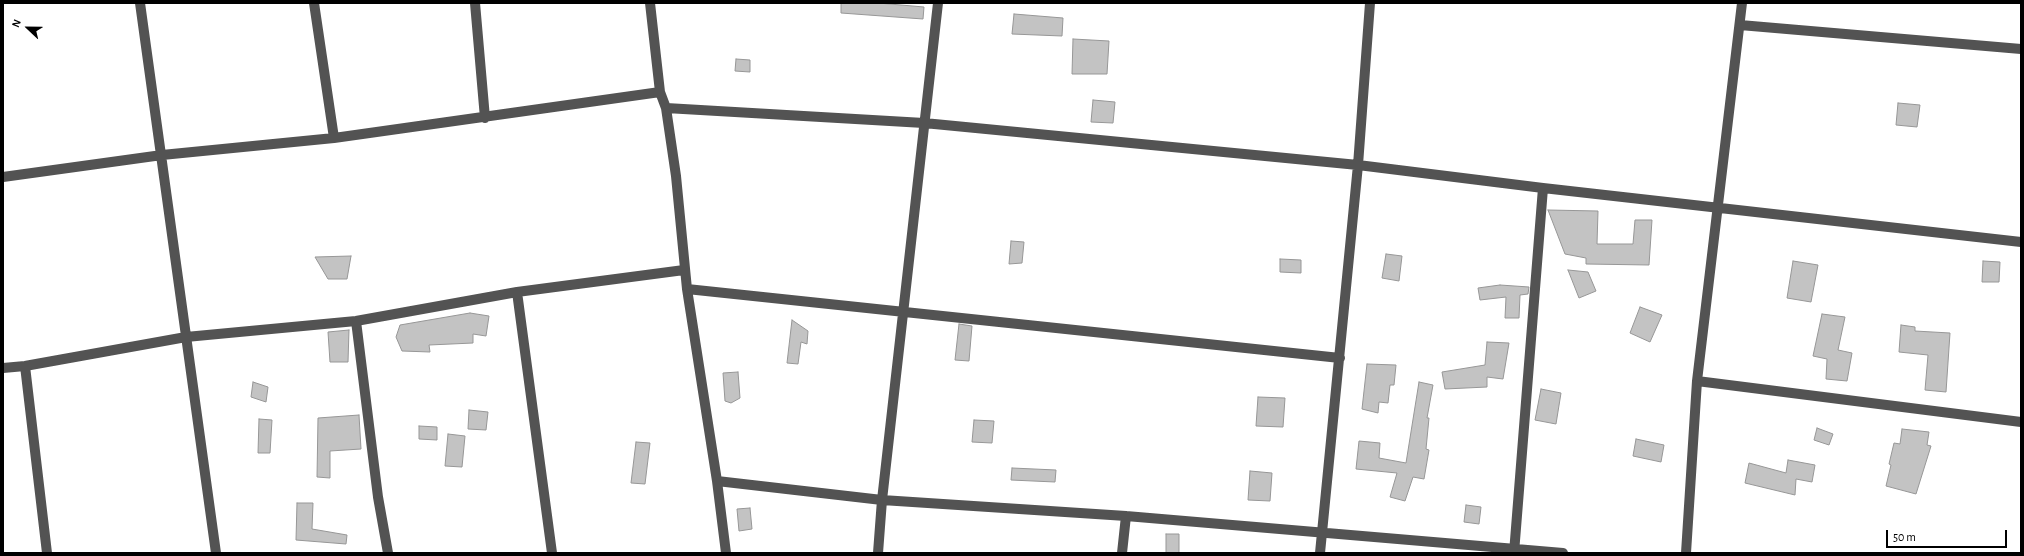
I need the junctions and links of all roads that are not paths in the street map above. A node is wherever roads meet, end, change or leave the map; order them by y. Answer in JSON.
{"nodes":[{"id":1,"x":140,"y":3,"type":"edge"},
{"id":2,"x":314,"y":3,"type":"edge"},
{"id":3,"x":475,"y":3,"type":"edge"},
{"id":4,"x":650,"y":3,"type":"edge"},
{"id":5,"x":938,"y":3,"type":"edge"},
{"id":6,"x":1370,"y":3,"type":"edge"},
{"id":7,"x":1742,"y":3,"type":"edge"},
{"id":8,"x":1740,"y":25,"type":"junction"},
{"id":9,"x":2021,"y":49,"type":"edge"},
{"id":10,"x":660,"y":92,"type":"junction"},
{"id":11,"x":666,"y":108,"type":"junction"},
{"id":12,"x":485,"y":118,"type":"junction"},
{"id":13,"x":924,"y":123,"type":"junction"},
{"id":14,"x":334,"y":138,"type":"junction"},
{"id":15,"x":162,"y":155,"type":"junction"},
{"id":16,"x":1358,"y":166,"type":"junction"},
{"id":17,"x":3,"y":177,"type":"edge"},
{"id":18,"x":1543,"y":188,"type":"junction"},
{"id":19,"x":1717,"y":207,"type":"junction"},
{"id":20,"x":2021,"y":242,"type":"edge"},
{"id":21,"x":684,"y":270,"type":"junction"},
{"id":22,"x":687,"y":289,"type":"junction"},
{"id":23,"x":517,"y":292,"type":"junction"},
{"id":24,"x":902,"y":312,"type":"junction"},
{"id":25,"x":356,"y":321,"type":"junction"},
{"id":26,"x":186,"y":337,"type":"junction"},
{"id":27,"x":1340,"y":358,"type":"junction"},
{"id":28,"x":25,"y":366,"type":"junction"},
{"id":29,"x":3,"y":368,"type":"edge"},
{"id":30,"x":1697,"y":381,"type":"junction"},
{"id":31,"x":2021,"y":422,"type":"edge"},
{"id":32,"x":717,"y":481,"type":"junction"},
{"id":33,"x":882,"y":500,"type":"junction"},
{"id":34,"x":1126,"y":516,"type":"junction"},
{"id":35,"x":1322,"y":532,"type":"junction"},
{"id":36,"x":1514,"y":550,"type":"edge"},
{"id":37,"x":47,"y":553,"type":"edge"},
{"id":38,"x":216,"y":553,"type":"edge"},
{"id":39,"x":388,"y":553,"type":"edge"},
{"id":40,"x":552,"y":553,"type":"edge"},
{"id":41,"x":726,"y":553,"type":"edge"},
{"id":42,"x":878,"y":553,"type":"edge"},
{"id":43,"x":1122,"y":553,"type":"edge"},
{"id":44,"x":1320,"y":553,"type":"edge"},
{"id":45,"x":1563,"y":553,"type":"edge"},
{"id":46,"x":1686,"y":553,"type":"edge"}],
"edges":[{"from":1,"to":15,"type":"street"},
{"from":2,"to":14,"type":"street"},
{"from":3,"to":12,"type":"street"},
{"from":4,"to":10,"type":"street"},
{"from":5,"to":13,"type":"street"},
{"from":6,"to":16,"type":"street"},
{"from":7,"to":8,"type":"street"},
{"from":8,"to":9,"type":"street"},
{"from":8,"to":19,"type":"street"},
{"from":10,"to":11,"type":"street"},
{"from":10,"to":12,"type":"street"},
{"from":11,"to":13,"type":"street"},
{"from":11,"to":21,"type":"street"},
{"from":12,"to":14,"type":"street"},
{"from":13,"to":16,"type":"street"},
{"from":13,"to":24,"type":"street"},
{"from":14,"to":15,"type":"street"},
{"from":15,"to":17,"type":"street"},
{"from":15,"to":26,"type":"street"},
{"from":16,"to":18,"type":"street"},
{"from":16,"to":27,"type":"street"},
{"from":18,"to":19,"type":"street"},
{"from":18,"to":36,"type":"street"},
{"from":19,"to":20,"type":"street"},
{"from":19,"to":30,"type":"street"},
{"from":21,"to":22,"type":"street"},
{"from":21,"to":23,"type":"street"},
{"from":22,"to":24,"type":"street"},
{"from":22,"to":32,"type":"street"},
{"from":23,"to":25,"type":"street"},
{"from":23,"to":40,"type":"street"},
{"from":24,"to":27,"type":"street"},
{"from":24,"to":33,"type":"street"},
{"from":25,"to":26,"type":"street"},
{"from":25,"to":39,"type":"street"},
{"from":26,"to":28,"type":"street"},
{"from":26,"to":38,"type":"street"},
{"from":27,"to":35,"type":"street"},
{"from":28,"to":29,"type":"street"},
{"from":28,"to":37,"type":"street"},
{"from":30,"to":31,"type":"street"},
{"from":30,"to":46,"type":"street"},
{"from":32,"to":33,"type":"street"},
{"from":32,"to":41,"type":"street"},
{"from":33,"to":34,"type":"street"},
{"from":33,"to":42,"type":"street"},
{"from":34,"to":35,"type":"street"},
{"from":34,"to":43,"type":"street"},
{"from":35,"to":36,"type":"street"},
{"from":35,"to":44,"type":"street"},
{"from":36,"to":45,"type":"street"}]}
